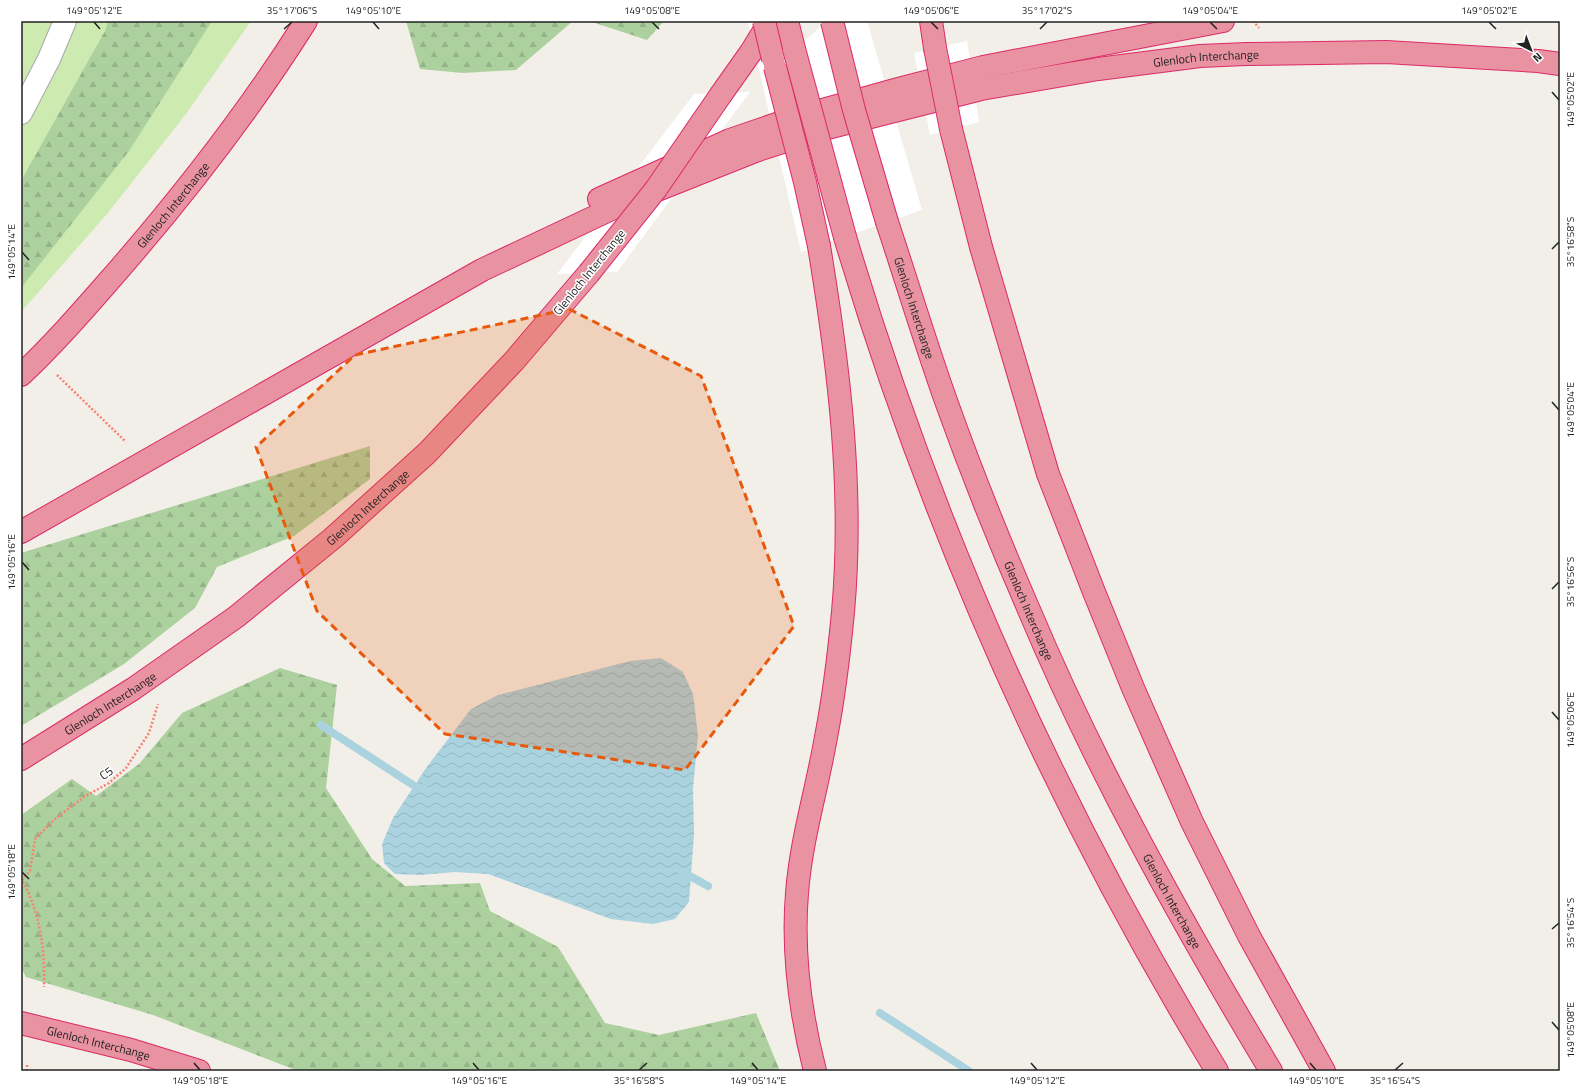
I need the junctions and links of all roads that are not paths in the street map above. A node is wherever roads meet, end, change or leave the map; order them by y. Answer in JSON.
{"nodes":[{"id":1,"x":64,"y":21,"type":"edge"},
{"id":2,"x":306,"y":21,"type":"edge"},
{"id":3,"x":764,"y":21,"type":"edge"},
{"id":4,"x":770,"y":21,"type":"edge"},
{"id":5,"x":832,"y":21,"type":"edge"},
{"id":6,"x":1223,"y":21,"type":"edge"},
{"id":7,"x":931,"y":22,"type":"edge"},
{"id":8,"x":791,"y":34,"type":"edge"},
{"id":9,"x":1560,"y":64,"type":"edge"},
{"id":10,"x":21,"y":113,"type":"edge"},
{"id":11,"x":482,"y":270,"type":"junction"},
{"id":12,"x":21,"y":375,"type":"edge"},
{"id":13,"x":21,"y":532,"type":"edge"},
{"id":14,"x":21,"y":759,"type":"edge"},
{"id":15,"x":21,"y":1023,"type":"edge"},
{"id":16,"x":198,"y":1071,"type":"edge"},
{"id":17,"x":815,"y":1071,"type":"edge"},
{"id":18,"x":1217,"y":1071,"type":"edge"},
{"id":19,"x":1270,"y":1071,"type":"edge"},
{"id":20,"x":1324,"y":1071,"type":"edge"}],
"edges":[{"from":1,"to":10,"type":"street"},
{"from":2,"to":12,"type":"highway","name":"Glenloch Interchange"},
{"from":3,"to":17,"type":"highway","bridge":true},
{"from":4,"to":14,"type":"highway","name":"Glenloch Interchange","bridge":true},
{"from":5,"to":19,"type":"highway","name":"Glenloch Interchange","bridge":true},
{"from":6,"to":11,"type":"highway"},
{"from":7,"to":20,"type":"highway","bridge":true},
{"from":8,"to":18,"type":"highway","bridge":true},
{"from":9,"to":11,"type":"highway","name":"Glenloch Interchange"},
{"from":11,"to":13,"type":"highway","name":"Glenloch Interchange"},
{"from":15,"to":16,"type":"highway","name":"Glenloch Interchange"}]}
